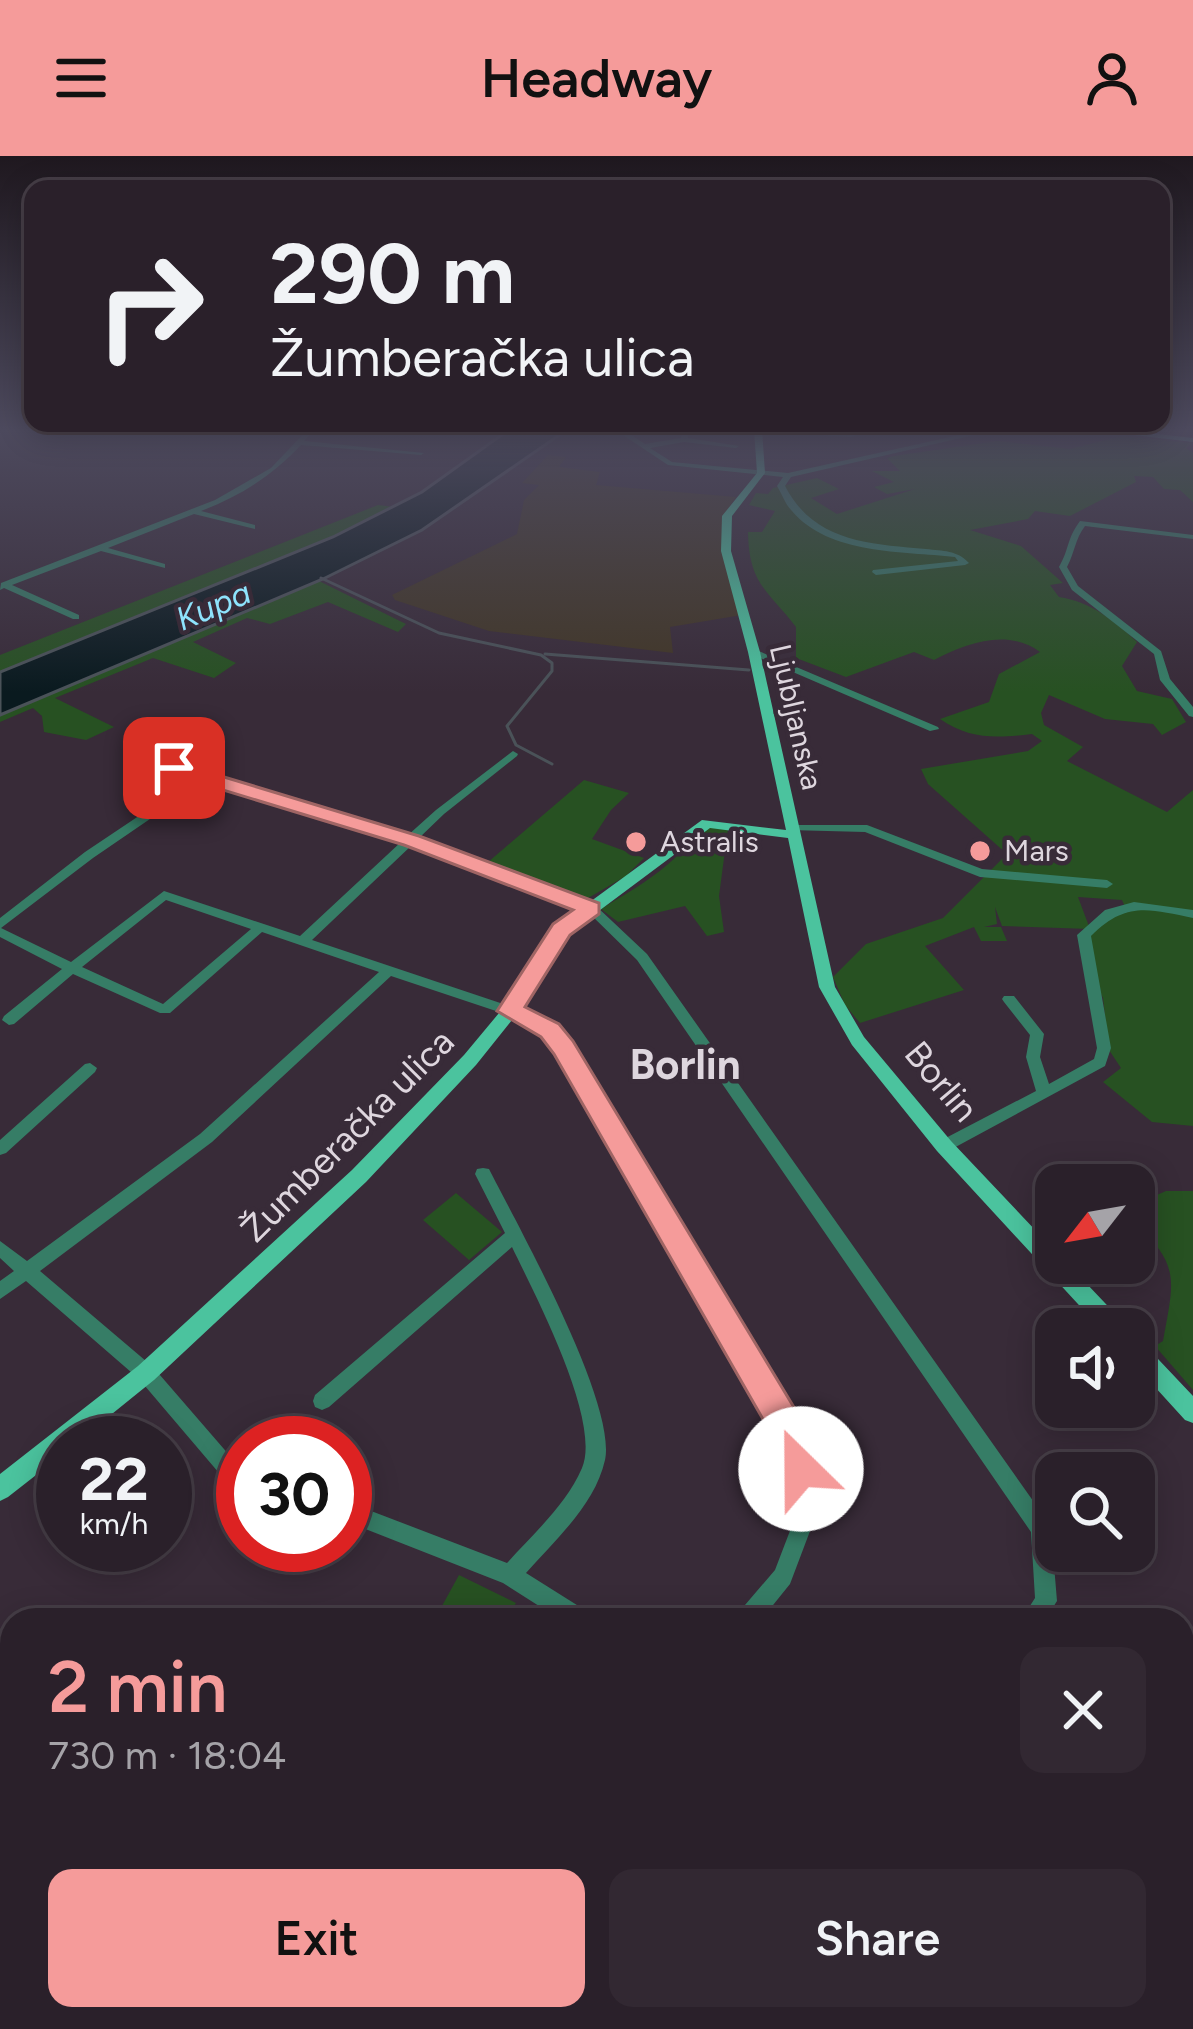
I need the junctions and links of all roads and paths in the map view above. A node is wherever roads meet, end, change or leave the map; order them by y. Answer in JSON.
{"nodes":[{"id":1,"x":183,"y":516,"type":"edge"},
{"id":2,"x":212,"y":516,"type":"edge"},
{"id":3,"x":729,"y":516,"type":"edge"},
{"id":4,"x":799,"y":516,"type":"edge"},
{"id":5,"x":252,"y":527,"type":"dead end"},
{"id":6,"x":1193,"y":537,"type":"edge"},
{"id":7,"x":101,"y":548,"type":"junction"},
{"id":8,"x":162,"y":566,"type":"dead end"},
{"id":9,"x":876,"y":572,"type":"dead end"},
{"id":10,"x":2,"y":586,"type":"edge"},
{"id":11,"x":76,"y":617,"type":"dead end"},
{"id":12,"x":754,"y":652,"type":"junction"},
{"id":13,"x":1193,"y":714,"type":"edge"},
{"id":14,"x":934,"y":729,"type":"dead end"},
{"id":15,"x":513,"y":754,"type":"dead end"},
{"id":16,"x":174,"y":768,"type":"dead end"},
{"id":17,"x":202,"y":778,"type":"junction"},
{"id":18,"x":794,"y":832,"type":"junction"},
{"id":19,"x":411,"y":841,"type":"junction"},
{"id":20,"x":1107,"y":884,"type":"dead end"},
{"id":21,"x":591,"y":908,"type":"junction"},
{"id":22,"x":1193,"y":914,"type":"edge"},
{"id":23,"x":0,"y":928,"type":"edge"},
{"id":24,"x":258,"y":929,"type":"junction"},
{"id":25,"x":304,"y":940,"type":"junction"},
{"id":26,"x":72,"y":968,"type":"junction"},
{"id":27,"x":389,"y":970,"type":"junction"},
{"id":28,"x":1009,"y":999,"type":"dead end"},
{"id":29,"x":510,"y":1011,"type":"junction"},
{"id":30,"x":9,"y":1020,"type":"dead end"},
{"id":31,"x":90,"y":1068,"type":"dead end"},
{"id":32,"x":1044,"y":1093,"type":"junction"},
{"id":33,"x":944,"y":1146,"type":"junction"},
{"id":34,"x":0,"y":1149,"type":"edge"},
{"id":35,"x":483,"y":1174,"type":"dead end"},
{"id":36,"x":513,"y":1236,"type":"junction"},
{"id":37,"x":0,"y":1248,"type":"edge"},
{"id":38,"x":27,"y":1271,"type":"junction"},
{"id":39,"x":0,"y":1291,"type":"edge"},
{"id":40,"x":1095,"y":1308,"type":"edge"},
{"id":41,"x":1155,"y":1371,"type":"edge"},
{"id":42,"x":146,"y":1373,"type":"junction"},
{"id":43,"x":322,"y":1401,"type":"dead end"},
{"id":44,"x":1193,"y":1412,"type":"edge"},
{"id":45,"x":216,"y":1455,"type":"edge"},
{"id":46,"x":0,"y":1489,"type":"edge"},
{"id":47,"x":372,"y":1521,"type":"edge"},
{"id":48,"x":510,"y":1575,"type":"junction"},
{"id":49,"x":561,"y":1608,"type":"edge"},
{"id":50,"x":757,"y":1608,"type":"edge"},
{"id":51,"x":1041,"y":1608,"type":"edge"}],
"edges":[{"from":1,"to":7,"type":"street"},
{"from":2,"to":5,"type":"street"},
{"from":3,"to":12,"type":"main road","name":"Ljubljanska"},
{"from":4,"to":9,"type":"street"},
{"from":6,"to":13,"type":"street"},
{"from":7,"to":8,"type":"street"},
{"from":7,"to":10,"type":"street"},
{"from":10,"to":11,"type":"street"},
{"from":12,"to":14,"type":"street"},
{"from":12,"to":18,"type":"main road","name":"Ljubljanska"},
{"from":15,"to":19,"type":"street"},
{"from":16,"to":17,"type":"street"},
{"from":17,"to":19,"type":"street"},
{"from":17,"to":23,"type":"street"},
{"from":18,"to":20,"type":"street"},
{"from":18,"to":21,"type":"main road","name":"Žumberačka ulica"},
{"from":18,"to":33,"type":"main road","name":"Borlin"},
{"from":19,"to":21,"type":"street"},
{"from":19,"to":25,"type":"street"},
{"from":21,"to":29,"type":"main road","name":"Žumberačka ulica"},
{"from":21,"to":51,"type":"street"},
{"from":22,"to":32,"type":"street"},
{"from":23,"to":26,"type":"street"},
{"from":24,"to":25,"type":"street"},
{"from":24,"to":26,"type":"street"},
{"from":24,"to":26,"type":"street"},
{"from":25,"to":27,"type":"street"},
{"from":26,"to":30,"type":"street"},
{"from":27,"to":29,"type":"street"},
{"from":27,"to":38,"type":"street"},
{"from":28,"to":32,"type":"street"},
{"from":29,"to":42,"type":"main road","name":"Žumberačka ulica"},
{"from":29,"to":50,"type":"street"},
{"from":31,"to":34,"type":"street"},
{"from":32,"to":33,"type":"street"},
{"from":33,"to":40,"type":"main road","name":"Borlin"},
{"from":35,"to":36,"type":"street"},
{"from":36,"to":43,"type":"street"},
{"from":36,"to":48,"type":"street"},
{"from":37,"to":38,"type":"street"},
{"from":38,"to":39,"type":"street"},
{"from":38,"to":42,"type":"street"},
{"from":41,"to":44,"type":"main road"},
{"from":42,"to":45,"type":"street"},
{"from":42,"to":46,"type":"main road","name":"Žumberačka ulica"},
{"from":47,"to":48,"type":"street"},
{"from":48,"to":49,"type":"street"}]}
